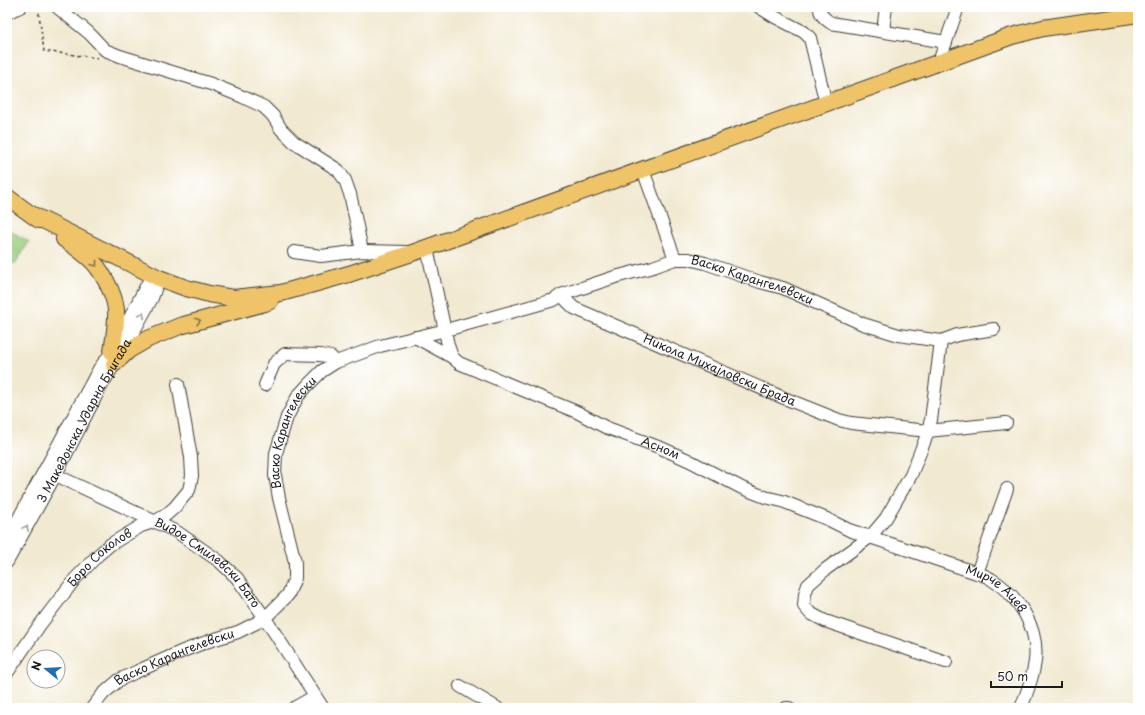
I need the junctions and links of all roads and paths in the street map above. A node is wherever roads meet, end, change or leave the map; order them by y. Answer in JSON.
{"nodes":[{"id":1,"x":20,"y":7,"type":"edge"},
{"id":2,"x":38,"y":7,"type":"edge"},
{"id":3,"x":57,"y":7,"type":"edge"},
{"id":4,"x":759,"y":7,"type":"edge"},
{"id":5,"x":820,"y":7,"type":"edge"},
{"id":6,"x":886,"y":7,"type":"edge"},
{"id":7,"x":958,"y":7,"type":"edge"},
{"id":8,"x":7,"y":13,"type":"edge"},
{"id":9,"x":1138,"y":14,"type":"edge"},
{"id":10,"x":883,"y":31,"type":"junction"},
{"id":11,"x":946,"y":42,"type":"junction"},
{"id":12,"x":96,"y":58,"type":"dead end"},
{"id":13,"x":939,"y":62,"type":"junction"},
{"id":14,"x":826,"y":104,"type":"junction"},
{"id":15,"x":643,"y":170,"type":"junction"},
{"id":16,"x":7,"y":197,"type":"edge"},
{"id":17,"x":31,"y":214,"type":"junction"},
{"id":18,"x":421,"y":250,"type":"junction"},
{"id":19,"x":362,"y":251,"type":"junction"},
{"id":20,"x":294,"y":252,"type":"dead end"},
{"id":21,"x":675,"y":259,"type":"junction"},
{"id":22,"x":156,"y":277,"type":"junction"},
{"id":23,"x":281,"y":293,"type":"junction"},
{"id":24,"x":562,"y":296,"type":"junction"},
{"id":25,"x":994,"y":329,"type":"dead end"},
{"id":26,"x":446,"y":330,"type":"junction"},
{"id":27,"x":415,"y":337,"type":"junction"},
{"id":28,"x":942,"y":341,"type":"junction"},
{"id":29,"x":113,"y":358,"type":"junction"},
{"id":30,"x":452,"y":358,"type":"junction"},
{"id":31,"x":336,"y":362,"type":"junction"},
{"id":32,"x":178,"y":384,"type":"dead end"},
{"id":33,"x":265,"y":385,"type":"dead end"},
{"id":34,"x":1006,"y":423,"type":"dead end"},
{"id":35,"x":928,"y":431,"type":"junction"},
{"id":36,"x":50,"y":472,"type":"junction"},
{"id":37,"x":1007,"y":490,"type":"dead end"},
{"id":38,"x":156,"y":521,"type":"junction"},
{"id":39,"x":870,"y":537,"type":"junction"},
{"id":40,"x":7,"y":540,"type":"edge"},
{"id":41,"x":7,"y":562,"type":"edge"},
{"id":42,"x":978,"y":573,"type":"junction"},
{"id":43,"x":265,"y":618,"type":"junction"},
{"id":44,"x":946,"y":662,"type":"dead end"},
{"id":45,"x":7,"y":673,"type":"edge"},
{"id":46,"x":460,"y":686,"type":"dead end"},
{"id":47,"x":315,"y":696,"type":"junction"},
{"id":48,"x":92,"y":708,"type":"edge"},
{"id":49,"x":294,"y":708,"type":"edge"},
{"id":50,"x":323,"y":708,"type":"edge"},
{"id":51,"x":497,"y":708,"type":"edge"},
{"id":52,"x":786,"y":708,"type":"edge"},
{"id":53,"x":789,"y":708,"type":"edge"},
{"id":54,"x":1021,"y":708,"type":"edge"}],
"edges":[{"from":1,"to":8,"type":"street"},
{"from":2,"to":12,"type":"path"},
{"from":3,"to":19,"type":"street"},
{"from":4,"to":14,"type":"street"},
{"from":5,"to":10,"type":"street"},
{"from":6,"to":10,"type":"street"},
{"from":7,"to":11,"type":"street"},
{"from":9,"to":13,"type":"main road"},
{"from":10,"to":11,"type":"street"},
{"from":11,"to":13,"type":"street"},
{"from":13,"to":14,"type":"main road"},
{"from":14,"to":15,"type":"main road"},
{"from":15,"to":18,"type":"main road"},
{"from":15,"to":21,"type":"street"},
{"from":16,"to":17,"type":"main road"},
{"from":17,"to":22,"type":"main road"},
{"from":17,"to":29,"type":"main road","one_way":true},
{"from":18,"to":19,"type":"street"},
{"from":18,"to":23,"type":"main road"},
{"from":18,"to":26,"type":"street"},
{"from":19,"to":20,"type":"street"},
{"from":21,"to":24,"type":"street","name":"Васко Карангелевски"},
{"from":21,"to":28,"type":"street","name":"Васко Карангелевски"},
{"from":22,"to":23,"type":"main road"},
{"from":22,"to":29,"type":"street","name":"3 Македонска Ударна Бригада"},
{"from":29,"to":23,"type":"main road","one_way":true},
{"from":24,"to":26,"type":"street"},
{"from":24,"to":35,"type":"street","name":"Никола Михајловски Брада"},
{"from":25,"to":28,"type":"street"},
{"from":26,"to":27,"type":"street","name":"Васко Карангелески"},
{"from":26,"to":30,"type":"street"},
{"from":27,"to":30,"type":"street","name":"Асном"},
{"from":27,"to":31,"type":"street","name":"Васко Карангелески"},
{"from":28,"to":35,"type":"street"},
{"from":29,"to":36,"type":"street","name":"3 Македонска Ударна Бригада"},
{"from":30,"to":39,"type":"street","name":"Асном"},
{"from":31,"to":33,"type":"street"},
{"from":31,"to":43,"type":"street","name":"Васко Карангелески"},
{"from":32,"to":38,"type":"street","name":"Боро Соколов"},
{"from":34,"to":35,"type":"street","name":"Никола Михајловски Брада"},
{"from":35,"to":39,"type":"street"},
{"from":36,"to":38,"type":"street","name":"Видое Смилевски Бато"},
{"from":36,"to":40,"type":"street"},
{"from":41,"to":36,"type":"street","name":"3 Македонска Ударна Бригада","one_way":true},
{"from":37,"to":42,"type":"street"},
{"from":38,"to":43,"type":"street","name":"Видое Смилевски Бато"},
{"from":38,"to":45,"type":"street","name":"Боро Соколов"},
{"from":39,"to":42,"type":"street","name":"Мирче Ацев"},
{"from":39,"to":44,"type":"street"},
{"from":42,"to":54,"type":"street","name":"Мирче Ацев"},
{"from":43,"to":47,"type":"street","name":"Видое Смилевски Бато"},
{"from":43,"to":48,"type":"street","name":"Васко Карангелевски"},
{"from":46,"to":51,"type":"street"},
{"from":47,"to":49,"type":"street"},
{"from":47,"to":50,"type":"street","name":"Видое Смилевски Бато"},
{"from":52,"to":53,"type":"street"}]}
